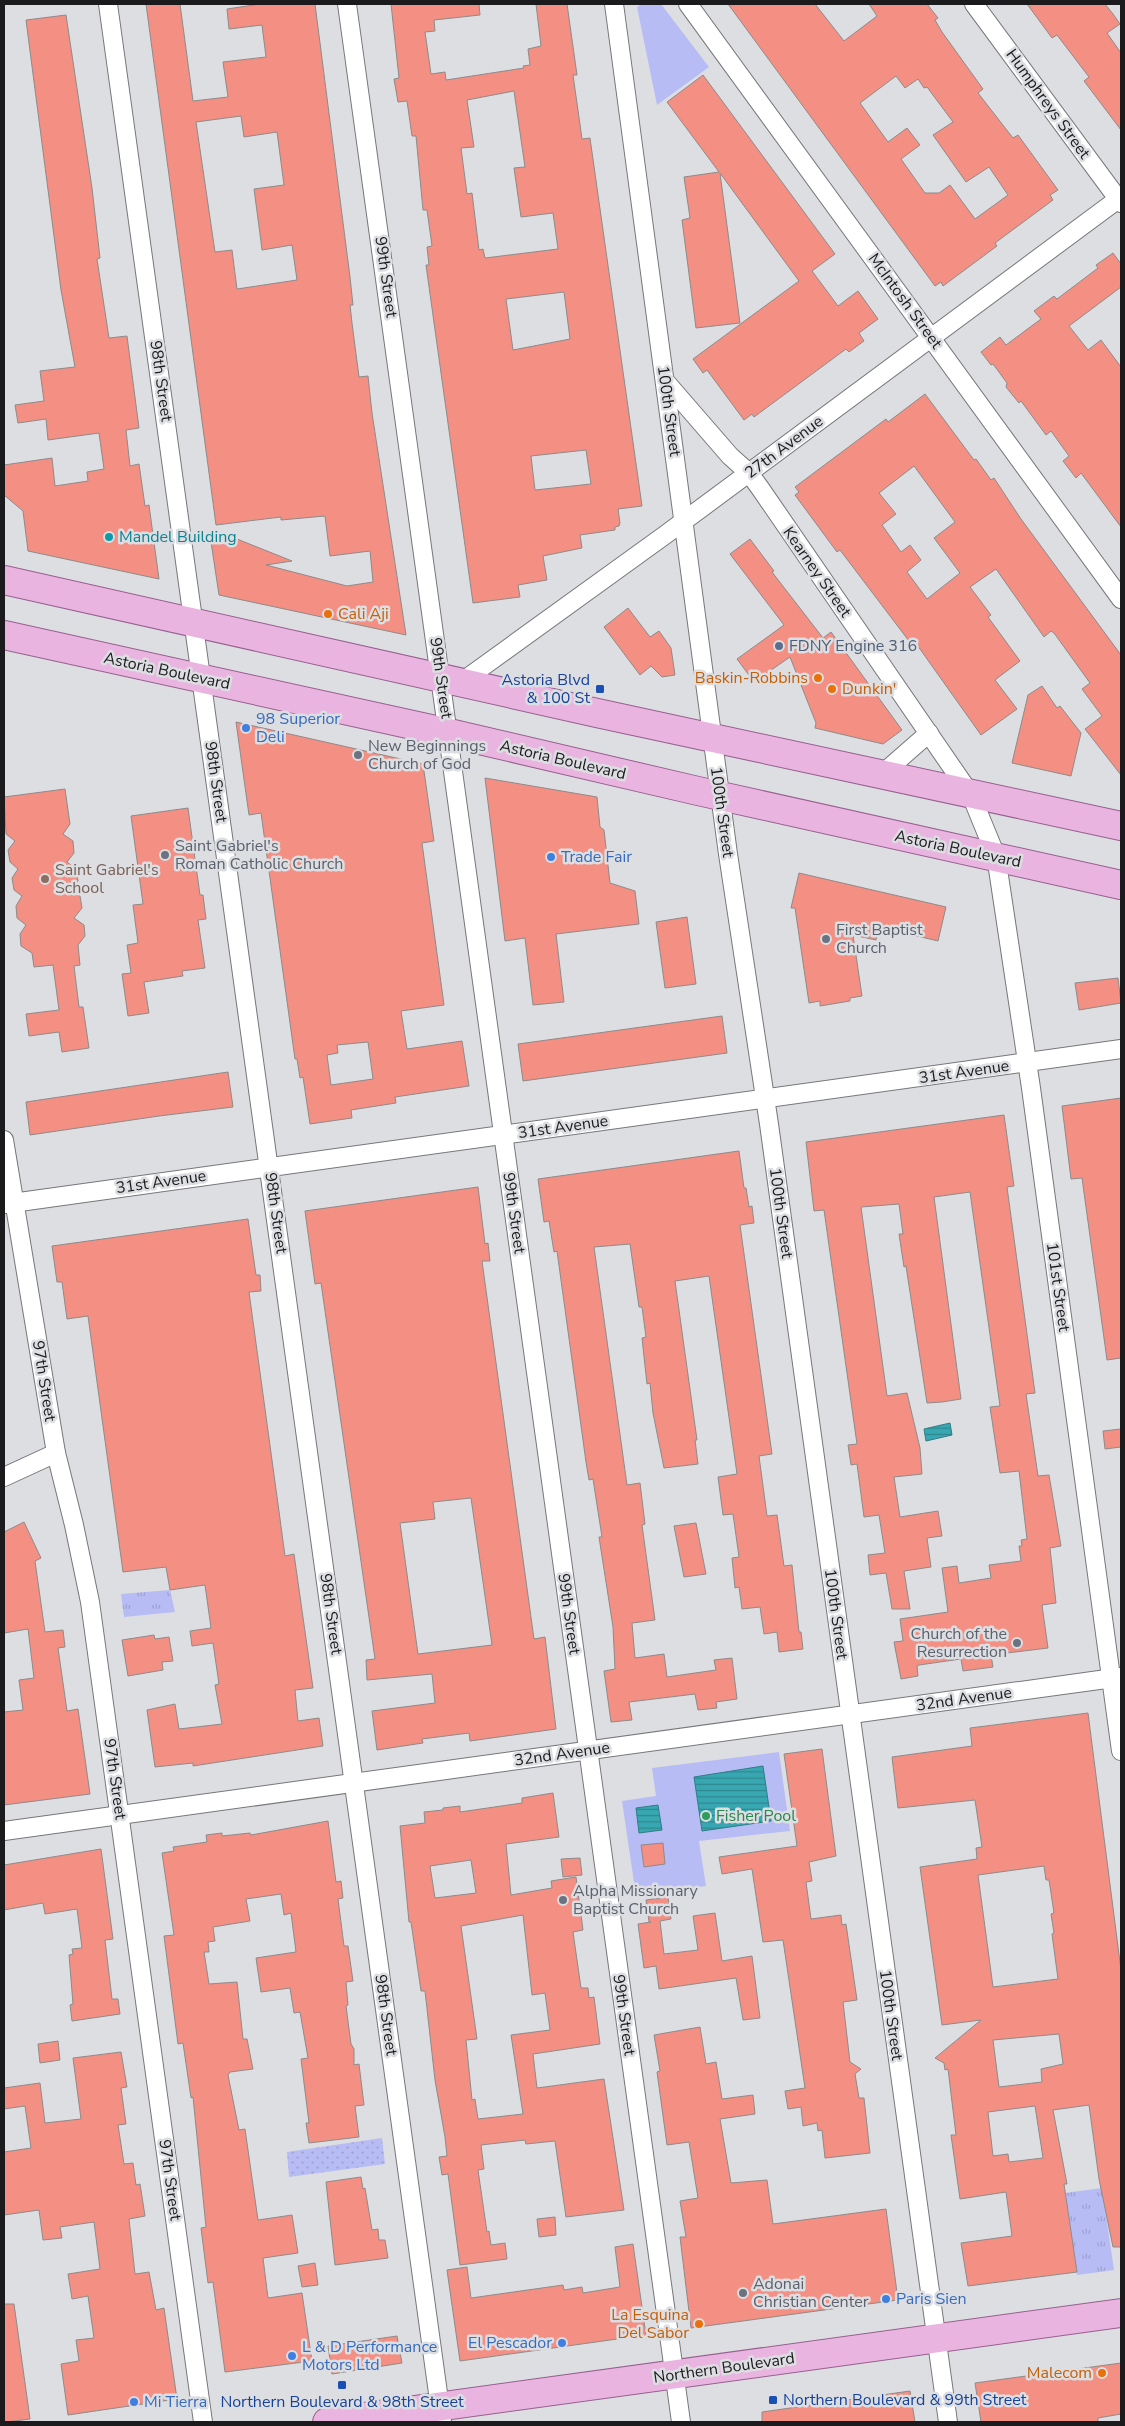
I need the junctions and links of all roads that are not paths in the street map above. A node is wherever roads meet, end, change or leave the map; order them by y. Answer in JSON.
{"nodes":[{"id":1,"x":108,"y":4,"type":"edge"},
{"id":2,"x":347,"y":4,"type":"edge"},
{"id":3,"x":614,"y":4,"type":"edge"},
{"id":4,"x":688,"y":4,"type":"edge"},
{"id":5,"x":974,"y":4,"type":"edge"},
{"id":6,"x":1120,"y":200,"type":"edge"},
{"id":7,"x":931,"y":338,"type":"junction"},
{"id":8,"x":665,"y":381,"type":"junction"},
{"id":9,"x":749,"y":473,"type":"junction"},
{"id":10,"x":684,"y":522,"type":"junction"},
{"id":11,"x":4,"y":580,"type":"edge"},
{"id":12,"x":1121,"y":599,"type":"edge"},
{"id":13,"x":194,"y":622,"type":"junction"},
{"id":14,"x":4,"y":635,"type":"edge"},
{"id":15,"x":202,"y":678,"type":"junction"},
{"id":16,"x":449,"y":685,"type":"junction"},
{"id":17,"x":449,"y":732,"type":"junction"},
{"id":18,"x":929,"y":733,"type":"junction"},
{"id":19,"x":712,"y":738,"type":"junction"},
{"id":20,"x":881,"y":775,"type":"junction"},
{"id":21,"x":971,"y":795,"type":"junction"},
{"id":22,"x":720,"y":796,"type":"junction"},
{"id":23,"x":984,"y":826,"type":"joint"},
{"id":24,"x":1121,"y":826,"type":"edge"},
{"id":25,"x":996,"y":856,"type":"junction"},
{"id":26,"x":1121,"y":885,"type":"edge"},
{"id":27,"x":1121,"y":1048,"type":"edge"},
{"id":28,"x":1027,"y":1063,"type":"junction"},
{"id":29,"x":765,"y":1099,"type":"junction"},
{"id":30,"x":504,"y":1135,"type":"junction"},
{"id":31,"x":4,"y":1140,"type":"edge"},
{"id":32,"x":270,"y":1167,"type":"junction"},
{"id":33,"x":7,"y":1200,"type":"edge"},
{"id":34,"x":56,"y":1453,"type":"junction"},
{"id":35,"x":4,"y":1478,"type":"edge"},
{"id":36,"x":1116,"y":1677,"type":"edge"},
{"id":37,"x":850,"y":1714,"type":"junction"},
{"id":38,"x":588,"y":1750,"type":"junction"},
{"id":39,"x":1121,"y":1751,"type":"edge"},
{"id":40,"x":354,"y":1783,"type":"junction"},
{"id":41,"x":120,"y":1815,"type":"junction"},
{"id":42,"x":4,"y":1832,"type":"edge"},
{"id":43,"x":1121,"y":2313,"type":"edge"},
{"id":44,"x":936,"y":2338,"type":"junction"},
{"id":45,"x":674,"y":2374,"type":"junction"},
{"id":46,"x":441,"y":2415,"type":"edge"},
{"id":47,"x":203,"y":2422,"type":"edge"},
{"id":48,"x":327,"y":2422,"type":"edge"},
{"id":49,"x":681,"y":2422,"type":"edge"},
{"id":50,"x":948,"y":2422,"type":"edge"}],
"edges":[{"from":1,"to":13,"type":"street","name":"98th Street"},
{"from":2,"to":16,"type":"street","name":"99th Street"},
{"from":3,"to":8,"type":"street","name":"100th Street"},
{"from":4,"to":7,"type":"street","name":"McIntosh Street"},
{"from":5,"to":6,"type":"street","name":"Humphreys Street"},
{"from":6,"to":7,"type":"street","name":"27th Avenue"},
{"from":7,"to":9,"type":"street","name":"27th Avenue"},
{"from":7,"to":12,"type":"street","name":"McIntosh Street"},
{"from":8,"to":9,"type":"street","name":"Kearney Street"},
{"from":8,"to":10,"type":"street","name":"100th Street"},
{"from":9,"to":10,"type":"street","name":"27th Avenue"},
{"from":9,"to":18,"type":"street","name":"Kearney Street"},
{"from":10,"to":16,"type":"street","name":"27th Avenue"},
{"from":10,"to":19,"type":"street","name":"100th Street"},
{"from":11,"to":13,"type":"main road"},
{"from":13,"to":15,"type":"street","name":"98th Street"},
{"from":13,"to":16,"type":"main road"},
{"from":14,"to":15,"type":"main road","name":"Astoria Boulevard"},
{"from":15,"to":17,"type":"main road","name":"Astoria Boulevard"},
{"from":15,"to":32,"type":"street","name":"98th Street"},
{"from":16,"to":17,"type":"street","name":"99th Street"},
{"from":16,"to":19,"type":"main road"},
{"from":17,"to":22,"type":"main road","name":"Astoria Boulevard"},
{"from":17,"to":30,"type":"street","name":"99th Street"},
{"from":18,"to":20,"type":"street"},
{"from":18,"to":21,"type":"street","name":"Kearney Street"},
{"from":19,"to":20,"type":"main road"},
{"from":19,"to":22,"type":"street","name":"100th Street"},
{"from":20,"to":21,"type":"main road"},
{"from":21,"to":23,"type":"street","name":"Kearney Street"},
{"from":21,"to":24,"type":"main road"},
{"from":22,"to":25,"type":"main road","name":"Astoria Boulevard"},
{"from":22,"to":29,"type":"street","name":"100th Street"},
{"from":23,"to":25,"type":"street","name":"101st Street"},
{"from":25,"to":26,"type":"main road","name":"Astoria Boulevard"},
{"from":25,"to":28,"type":"street","name":"101st Street"},
{"from":27,"to":28,"type":"street","name":"31st Avenue"},
{"from":28,"to":29,"type":"street","name":"31st Avenue"},
{"from":28,"to":36,"type":"street","name":"101st Street"},
{"from":29,"to":30,"type":"street","name":"31st Avenue"},
{"from":29,"to":37,"type":"street","name":"100th Street"},
{"from":30,"to":32,"type":"street","name":"31st Avenue"},
{"from":30,"to":38,"type":"street","name":"99th Street"},
{"from":31,"to":33,"type":"street","name":"97th Street"},
{"from":32,"to":33,"type":"street","name":"31st Avenue"},
{"from":32,"to":40,"type":"street","name":"98th Street"},
{"from":33,"to":34,"type":"street","name":"97th Street"},
{"from":34,"to":35,"type":"street"},
{"from":34,"to":41,"type":"street","name":"97th Street"},
{"from":36,"to":37,"type":"street","name":"32nd Avenue"},
{"from":36,"to":39,"type":"street","name":"101st Street"},
{"from":37,"to":38,"type":"street","name":"32nd Avenue"},
{"from":37,"to":44,"type":"street","name":"100th Street"},
{"from":38,"to":40,"type":"street","name":"32nd Avenue"},
{"from":38,"to":45,"type":"street","name":"99th Street"},
{"from":40,"to":41,"type":"street","name":"32nd Avenue"},
{"from":40,"to":46,"type":"street","name":"98th Street"},
{"from":41,"to":42,"type":"street","name":"32nd Avenue"},
{"from":41,"to":47,"type":"street","name":"97th Street"},
{"from":43,"to":44,"type":"main road","name":"Northern Boulevard"},
{"from":44,"to":45,"type":"main road","name":"Northern Boulevard"},
{"from":44,"to":50,"type":"street","name":"100th Street"},
{"from":45,"to":46,"type":"main road","name":"Northern Boulevard"},
{"from":45,"to":49,"type":"street","name":"99th Street"},
{"from":46,"to":48,"type":"main road","name":"Northern Boulevard"}]}
